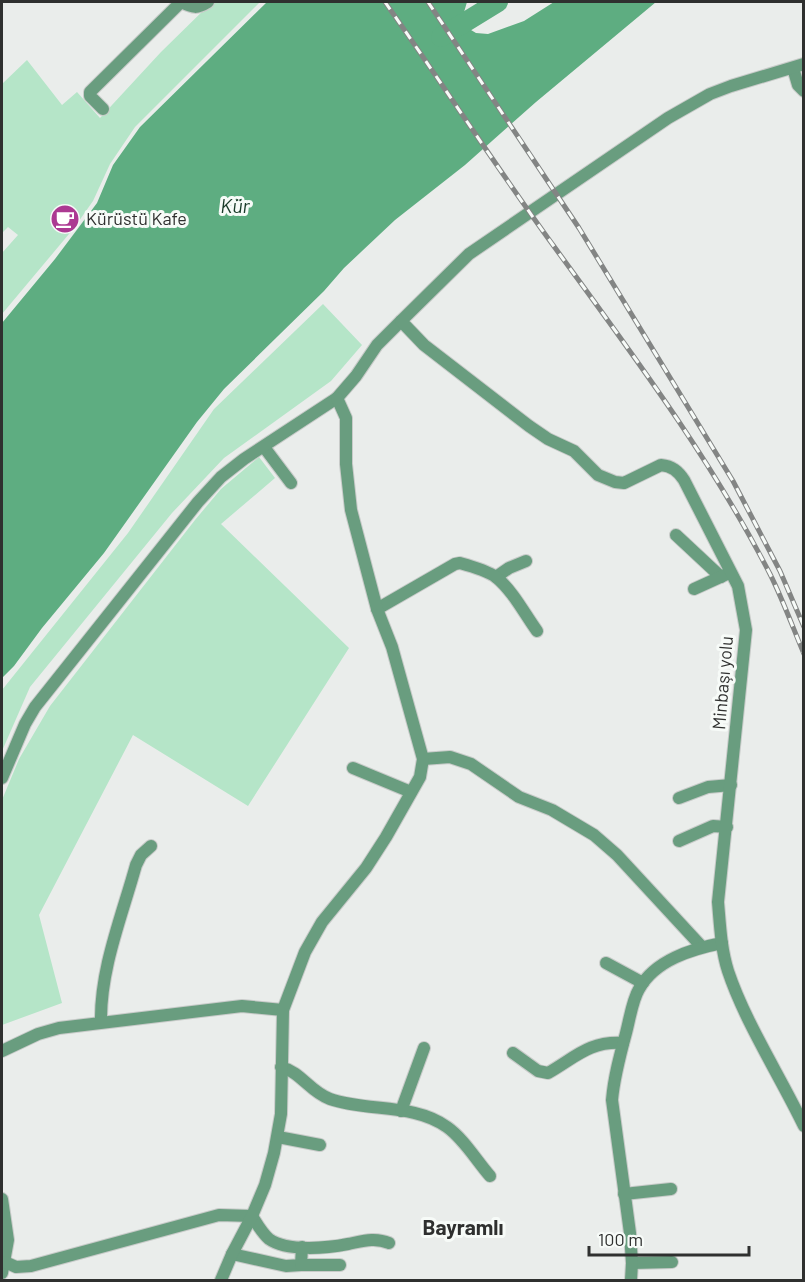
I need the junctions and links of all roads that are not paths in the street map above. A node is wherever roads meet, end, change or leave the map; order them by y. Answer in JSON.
{"nodes":[{"id":1,"x":181,"y":2,"type":"edge"},
{"id":2,"x":208,"y":2,"type":"edge"},
{"id":3,"x":798,"y":66,"type":"edge"},
{"id":4,"x":804,"y":91,"type":"edge"},
{"id":5,"x":103,"y":109,"type":"dead end"},
{"id":6,"x":401,"y":321,"type":"junction"},
{"id":7,"x":337,"y":398,"type":"junction"},
{"id":8,"x":264,"y":447,"type":"junction"},
{"id":9,"x":291,"y":483,"type":"dead end"},
{"id":10,"x":676,"y":535,"type":"dead end"},
{"id":11,"x":526,"y":561,"type":"dead end"},
{"id":12,"x":726,"y":575,"type":"junction"},
{"id":13,"x":496,"y":577,"type":"junction"},
{"id":14,"x":694,"y":589,"type":"dead end"},
{"id":15,"x":377,"y":609,"type":"junction"},
{"id":16,"x":537,"y":631,"type":"dead end"},
{"id":17,"x":423,"y":759,"type":"junction"},
{"id":18,"x":353,"y":768,"type":"dead end"},
{"id":19,"x":2,"y":778,"type":"edge"},
{"id":20,"x":731,"y":785,"type":"junction"},
{"id":21,"x":411,"y":792,"type":"junction"},
{"id":22,"x":679,"y":798,"type":"dead end"},
{"id":23,"x":726,"y":827,"type":"junction"},
{"id":24,"x":679,"y":841,"type":"dead end"},
{"id":25,"x":151,"y":846,"type":"dead end"},
{"id":26,"x":722,"y":944,"type":"junction"},
{"id":27,"x":702,"y":947,"type":"junction"},
{"id":28,"x":606,"y":963,"type":"dead end"},
{"id":29,"x":643,"y":983,"type":"junction"},
{"id":30,"x":284,"y":1010,"type":"junction"},
{"id":31,"x":101,"y":1022,"type":"junction"},
{"id":32,"x":623,"y":1043,"type":"junction"},
{"id":33,"x":424,"y":1048,"type":"dead end"},
{"id":34,"x":2,"y":1051,"type":"edge"},
{"id":35,"x":513,"y":1053,"type":"dead end"},
{"id":36,"x":281,"y":1067,"type":"junction"},
{"id":37,"x":401,"y":1111,"type":"junction"},
{"id":38,"x":804,"y":1126,"type":"edge"},
{"id":39,"x":278,"y":1137,"type":"junction"},
{"id":40,"x":320,"y":1145,"type":"dead end"},
{"id":41,"x":489,"y":1176,"type":"dead end"},
{"id":42,"x":671,"y":1189,"type":"dead end"},
{"id":43,"x":624,"y":1194,"type":"junction"},
{"id":44,"x":2,"y":1199,"type":"edge"},
{"id":45,"x":252,"y":1216,"type":"junction"},
{"id":46,"x":389,"y":1244,"type":"dead end"},
{"id":47,"x":302,"y":1247,"type":"junction"},
{"id":48,"x":232,"y":1254,"type":"junction"},
{"id":49,"x":672,"y":1262,"type":"dead end"},
{"id":50,"x":632,"y":1263,"type":"junction"},
{"id":51,"x":301,"y":1265,"type":"junction"},
{"id":52,"x":340,"y":1266,"type":"dead end"},
{"id":53,"x":3,"y":1267,"type":"edge"},
{"id":54,"x":221,"y":1281,"type":"edge"},
{"id":55,"x":631,"y":1281,"type":"edge"}],
"edges":[{"from":1,"to":2,"type":"street"},
{"from":1,"to":5,"type":"street"},
{"from":3,"to":4,"type":"street"},
{"from":3,"to":6,"type":"street"},
{"from":6,"to":7,"type":"street"},
{"from":6,"to":12,"type":"street","name":"Minbaşı yolu"},
{"from":7,"to":8,"type":"street"},
{"from":7,"to":15,"type":"street"},
{"from":8,"to":9,"type":"street"},
{"from":8,"to":19,"type":"street"},
{"from":10,"to":12,"type":"street"},
{"from":11,"to":13,"type":"street"},
{"from":12,"to":14,"type":"street"},
{"from":12,"to":20,"type":"street","name":"Minbaşı yolu"},
{"from":13,"to":15,"type":"street"},
{"from":13,"to":16,"type":"street"},
{"from":15,"to":17,"type":"street"},
{"from":17,"to":21,"type":"street"},
{"from":17,"to":27,"type":"street"},
{"from":18,"to":21,"type":"street"},
{"from":20,"to":22,"type":"street"},
{"from":20,"to":23,"type":"street","name":"Minbaşı yolu"},
{"from":21,"to":30,"type":"street"},
{"from":23,"to":24,"type":"street"},
{"from":23,"to":26,"type":"street","name":"Minbaşı yolu"},
{"from":25,"to":31,"type":"street"},
{"from":26,"to":27,"type":"street"},
{"from":26,"to":38,"type":"street","name":"Minbaşı yolu"},
{"from":27,"to":29,"type":"street"},
{"from":28,"to":29,"type":"street"},
{"from":29,"to":32,"type":"street"},
{"from":30,"to":31,"type":"street"},
{"from":30,"to":36,"type":"street"},
{"from":31,"to":34,"type":"street"},
{"from":32,"to":35,"type":"street"},
{"from":32,"to":43,"type":"street"},
{"from":33,"to":37,"type":"street"},
{"from":36,"to":37,"type":"street"},
{"from":36,"to":39,"type":"street"},
{"from":37,"to":41,"type":"street"},
{"from":39,"to":40,"type":"street"},
{"from":39,"to":45,"type":"street"},
{"from":42,"to":43,"type":"street"},
{"from":43,"to":50,"type":"street"},
{"from":44,"to":53,"type":"street"},
{"from":45,"to":47,"type":"street"},
{"from":45,"to":48,"type":"street"},
{"from":45,"to":53,"type":"street"},
{"from":46,"to":47,"type":"street"},
{"from":47,"to":51,"type":"street"},
{"from":48,"to":51,"type":"street"},
{"from":48,"to":54,"type":"street"},
{"from":49,"to":50,"type":"street"},
{"from":50,"to":55,"type":"street"},
{"from":51,"to":52,"type":"street"}]}
